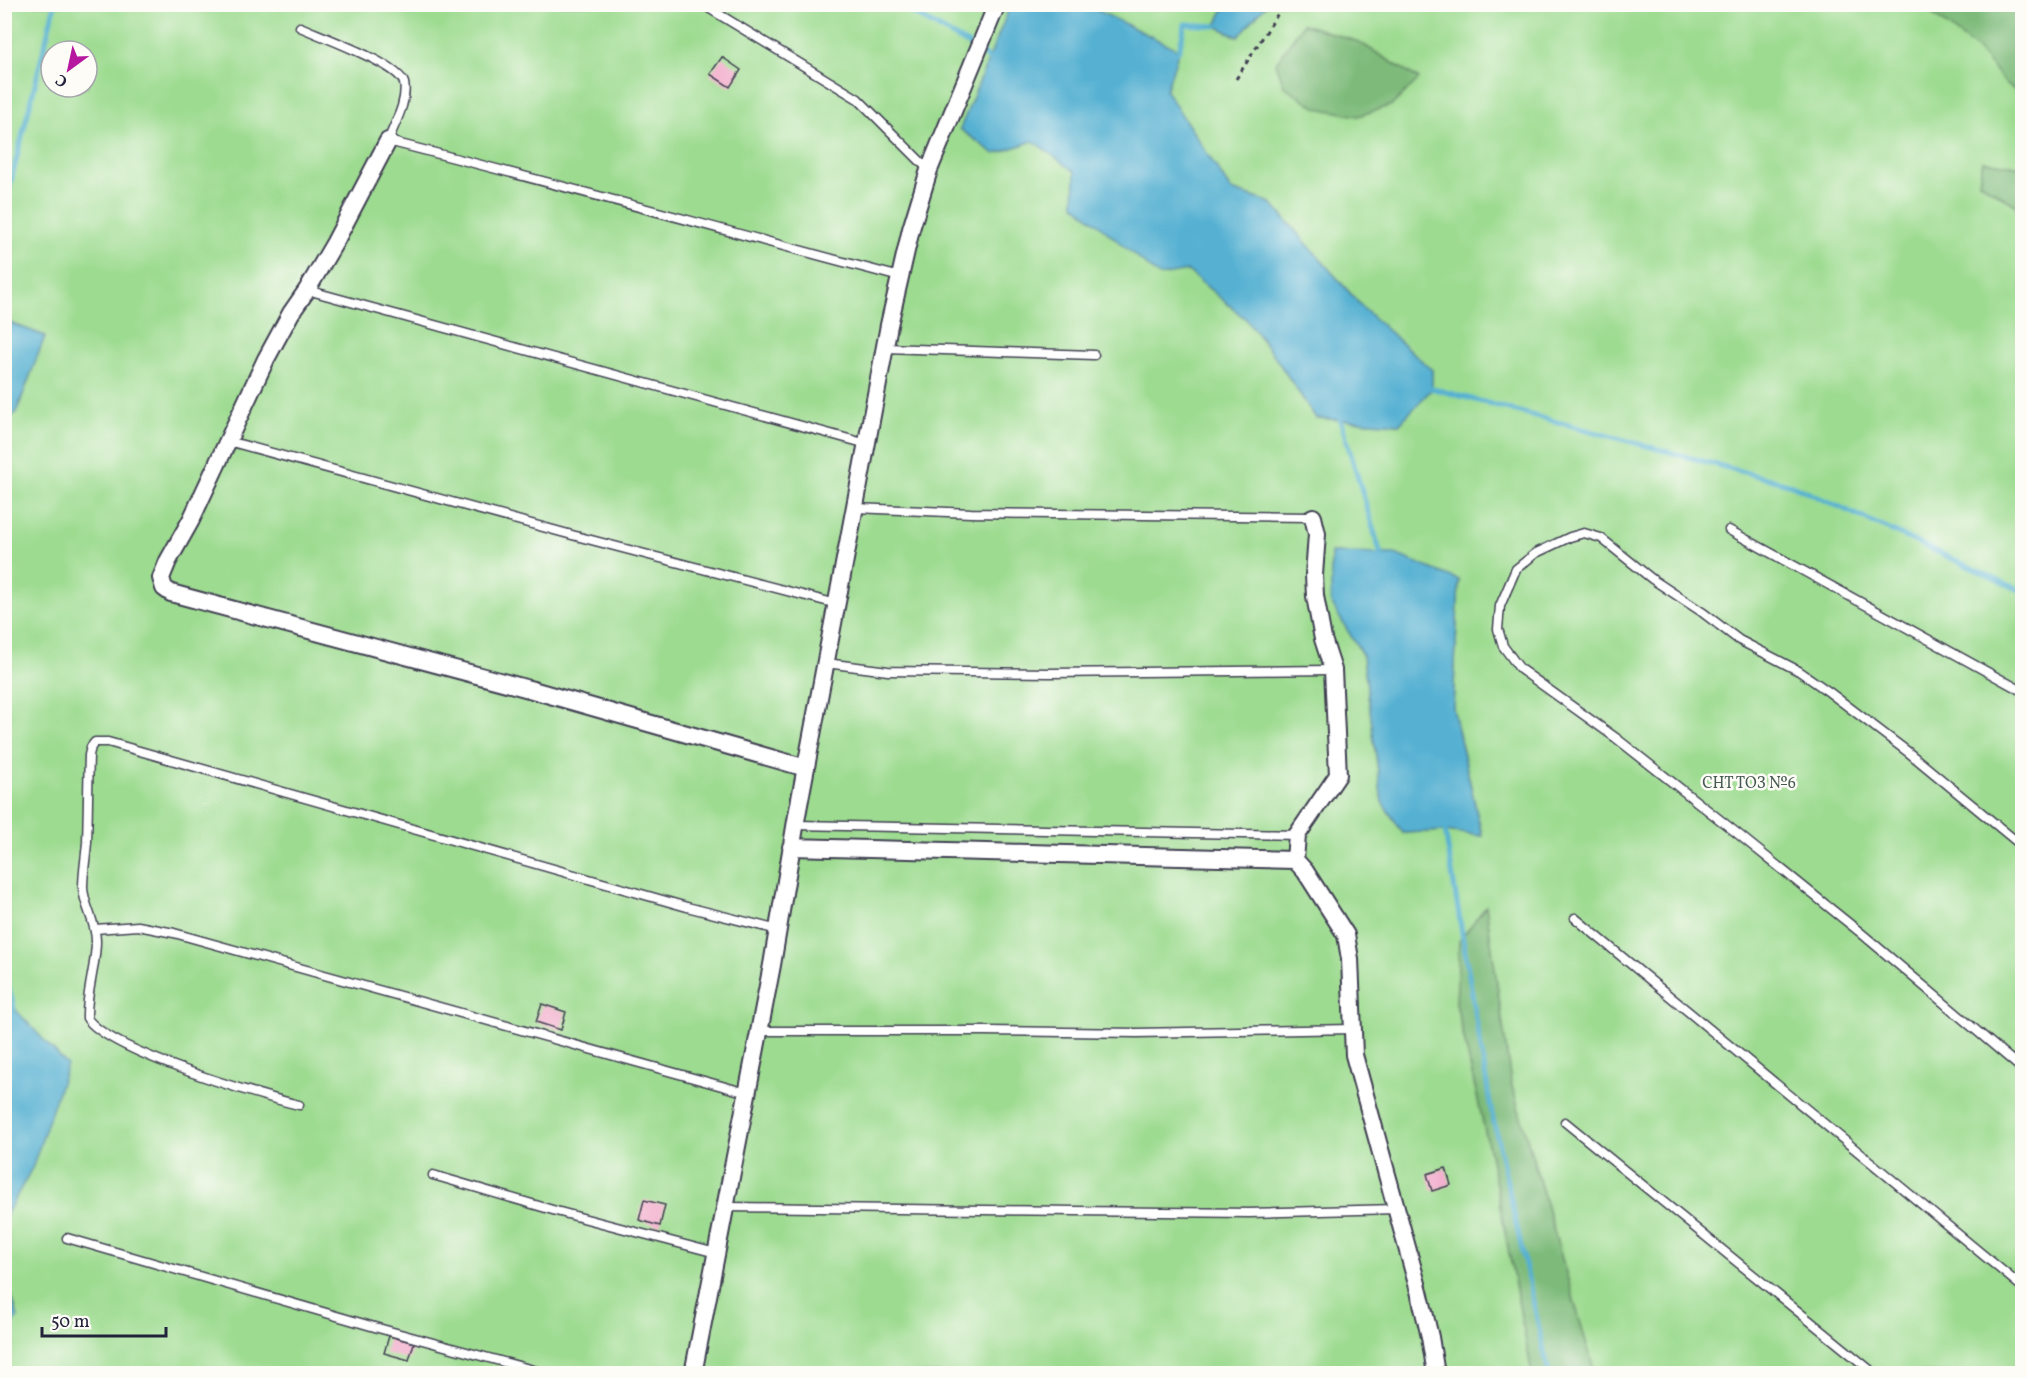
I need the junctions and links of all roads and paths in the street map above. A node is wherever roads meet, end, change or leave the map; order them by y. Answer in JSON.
{"nodes":[{"id":1,"x":702,"y":4,"type":"edge"},
{"id":2,"x":997,"y":4,"type":"edge"},
{"id":3,"x":1284,"y":4,"type":"edge"},
{"id":4,"x":300,"y":27,"type":"dead end"},
{"id":5,"x":1236,"y":80,"type":"dead end"},
{"id":6,"x":388,"y":141,"type":"junction"},
{"id":7,"x":929,"y":170,"type":"junction"},
{"id":8,"x":900,"y":277,"type":"junction"},
{"id":9,"x":307,"y":290,"type":"junction"},
{"id":10,"x":885,"y":348,"type":"junction"},
{"id":11,"x":1094,"y":355,"type":"dead end"},
{"id":12,"x":228,"y":441,"type":"junction"},
{"id":13,"x":867,"y":444,"type":"junction"},
{"id":14,"x":855,"y":508,"type":"junction"},
{"id":15,"x":1313,"y":517,"type":"joint"},
{"id":16,"x":1730,"y":530,"type":"dead end"},
{"id":17,"x":837,"y":604,"type":"junction"},
{"id":18,"x":826,"y":663,"type":"junction"},
{"id":19,"x":1333,"y":670,"type":"junction"},
{"id":20,"x":2022,"y":691,"type":"edge"},
{"id":21,"x":806,"y":768,"type":"junction"},
{"id":22,"x":795,"y":825,"type":"junction"},
{"id":23,"x":1297,"y":835,"type":"junction"},
{"id":24,"x":2022,"y":846,"type":"edge"},
{"id":25,"x":791,"y":847,"type":"junction"},
{"id":26,"x":1295,"y":860,"type":"junction"},
{"id":27,"x":1575,"y":918,"type":"dead end"},
{"id":28,"x":95,"y":929,"type":"junction"},
{"id":29,"x":778,"y":930,"type":"junction"},
{"id":30,"x":1353,"y":1029,"type":"junction"},
{"id":31,"x":759,"y":1031,"type":"junction"},
{"id":32,"x":2022,"y":1069,"type":"edge"},
{"id":33,"x":747,"y":1093,"type":"junction"},
{"id":34,"x":299,"y":1105,"type":"dead end"},
{"id":35,"x":1565,"y":1122,"type":"dead end"},
{"id":36,"x":433,"y":1175,"type":"dead end"},
{"id":37,"x":725,"y":1207,"type":"junction"},
{"id":38,"x":1397,"y":1209,"type":"junction"},
{"id":39,"x":67,"y":1238,"type":"dead end"},
{"id":40,"x":716,"y":1253,"type":"junction"},
{"id":41,"x":2022,"y":1287,"type":"edge"},
{"id":42,"x":548,"y":1374,"type":"edge"},
{"id":43,"x":693,"y":1374,"type":"edge"},
{"id":44,"x":1436,"y":1374,"type":"edge"},
{"id":45,"x":1875,"y":1374,"type":"edge"}],
"edges":[{"from":1,"to":7,"type":"lane"},
{"from":2,"to":7,"type":"street"},
{"from":3,"to":5,"type":"path"},
{"from":4,"to":6,"type":"lane"},
{"from":6,"to":8,"type":"lane"},
{"from":6,"to":9,"type":"street"},
{"from":7,"to":8,"type":"street"},
{"from":8,"to":10,"type":"street"},
{"from":9,"to":12,"type":"street"},
{"from":9,"to":13,"type":"lane"},
{"from":10,"to":11,"type":"lane"},
{"from":10,"to":13,"type":"street"},
{"from":12,"to":17,"type":"lane"},
{"from":12,"to":21,"type":"street"},
{"from":13,"to":14,"type":"street"},
{"from":14,"to":15,"type":"lane"},
{"from":14,"to":17,"type":"street"},
{"from":15,"to":19,"type":"street"},
{"from":16,"to":20,"type":"lane"},
{"from":17,"to":18,"type":"street"},
{"from":18,"to":19,"type":"lane"},
{"from":18,"to":21,"type":"street"},
{"from":19,"to":23,"type":"street"},
{"from":21,"to":22,"type":"street"},
{"from":22,"to":23,"type":"lane"},
{"from":22,"to":25,"type":"street"},
{"from":23,"to":26,"type":"street"},
{"from":24,"to":32,"type":"lane"},
{"from":25,"to":26,"type":"street"},
{"from":25,"to":29,"type":"street"},
{"from":26,"to":30,"type":"street"},
{"from":27,"to":41,"type":"lane"},
{"from":28,"to":29,"type":"lane"},
{"from":28,"to":33,"type":"lane"},
{"from":28,"to":34,"type":"lane"},
{"from":29,"to":31,"type":"street"},
{"from":30,"to":31,"type":"lane"},
{"from":30,"to":38,"type":"street"},
{"from":31,"to":33,"type":"street"},
{"from":33,"to":37,"type":"street"},
{"from":35,"to":45,"type":"lane"},
{"from":36,"to":40,"type":"lane"},
{"from":37,"to":38,"type":"lane"},
{"from":37,"to":40,"type":"street"},
{"from":38,"to":44,"type":"street"},
{"from":39,"to":42,"type":"lane"},
{"from":40,"to":43,"type":"street"}]}
